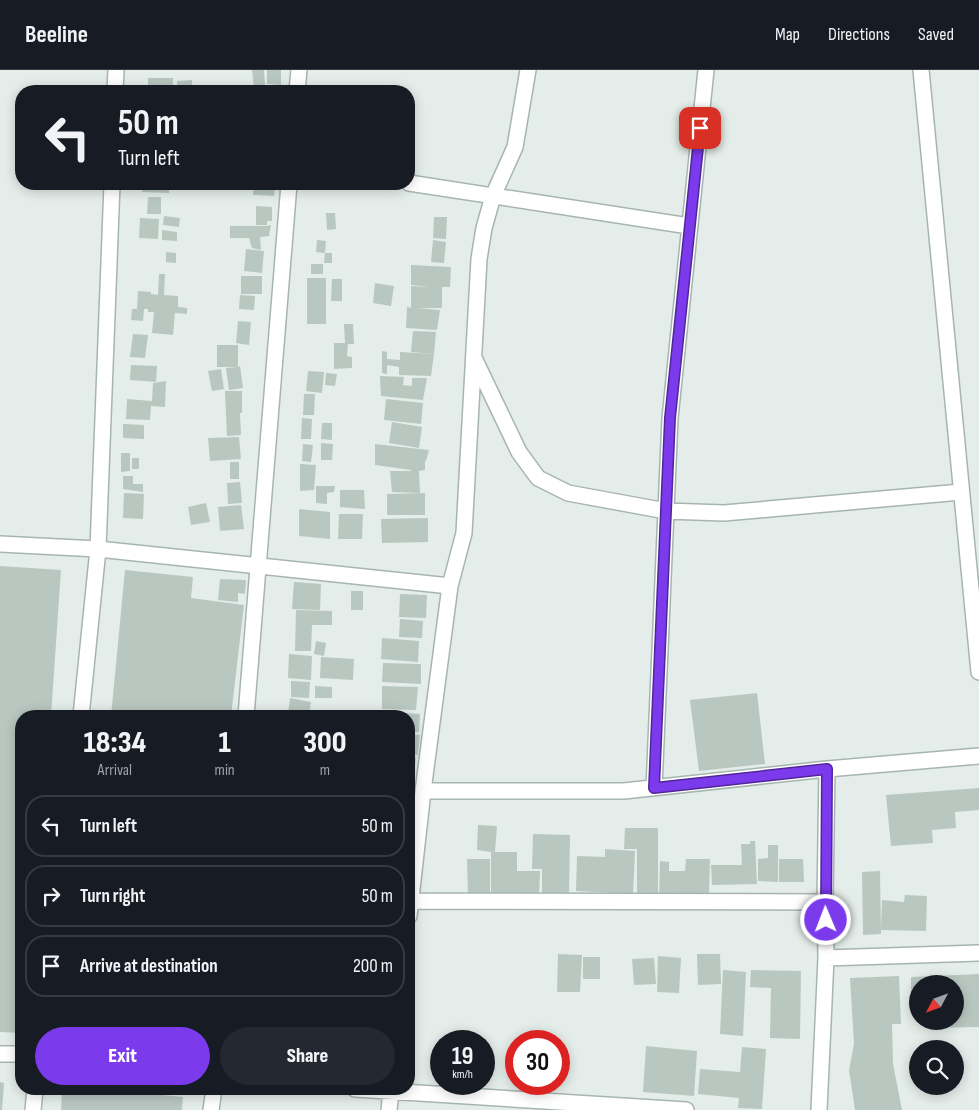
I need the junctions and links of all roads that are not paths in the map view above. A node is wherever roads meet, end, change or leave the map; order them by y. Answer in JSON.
{"nodes":[{"id":1,"x":116,"y":70,"type":"edge"},
{"id":2,"x":299,"y":70,"type":"edge"},
{"id":3,"x":528,"y":70,"type":"edge"},
{"id":4,"x":706,"y":70,"type":"edge"},
{"id":5,"x":921,"y":70,"type":"edge"},
{"id":6,"x":115,"y":85,"type":"edge"},
{"id":7,"x":298,"y":85,"type":"edge"},
{"id":8,"x":415,"y":184,"type":"edge"},
{"id":9,"x":112,"y":190,"type":"edge"},
{"id":10,"x":290,"y":190,"type":"edge"},
{"id":11,"x":493,"y":196,"type":"junction"},
{"id":12,"x":690,"y":226,"type":"junction"},
{"id":13,"x":474,"y":357,"type":"junction"},
{"id":14,"x":961,"y":492,"type":"junction"},
{"id":15,"x":666,"y":511,"type":"junction"},
{"id":16,"x":0,"y":544,"type":"edge"},
{"id":17,"x":98,"y":549,"type":"junction"},
{"id":18,"x":259,"y":566,"type":"junction"},
{"id":19,"x":450,"y":586,"type":"junction"},
{"id":20,"x":979,"y":672,"type":"edge"},
{"id":21,"x":82,"y":710,"type":"edge"},
{"id":22,"x":247,"y":710,"type":"edge"},
{"id":23,"x":979,"y":756,"type":"edge"},
{"id":24,"x":827,"y":769,"type":"junction"},
{"id":25,"x":654,"y":788,"type":"junction"},
{"id":26,"x":423,"y":791,"type":"junction"},
{"id":27,"x":415,"y":864,"type":"edge"},
{"id":28,"x":825,"y":902,"type":"junction"},
{"id":29,"x":415,"y":909,"type":"edge"},
{"id":30,"x":979,"y":953,"type":"edge"},
{"id":31,"x":826,"y":958,"type":"junction"},
{"id":32,"x":0,"y":1054,"type":"edge"},
{"id":33,"x":15,"y":1054,"type":"edge"},
{"id":34,"x":415,"y":1092,"type":"edge"},
{"id":35,"x":34,"y":1095,"type":"edge"},
{"id":36,"x":213,"y":1095,"type":"edge"},
{"id":37,"x":390,"y":1095,"type":"edge"},
{"id":38,"x":570,"y":1106,"type":"edge"},
{"id":39,"x":33,"y":1110,"type":"edge"},
{"id":40,"x":211,"y":1110,"type":"edge"},
{"id":41,"x":389,"y":1110,"type":"edge"},
{"id":42,"x":686,"y":1110,"type":"edge"},
{"id":43,"x":819,"y":1110,"type":"edge"}],
"edges":[{"from":1,"to":6,"type":"street"},
{"from":2,"to":7,"type":"street"},
{"from":3,"to":11,"type":"street"},
{"from":4,"to":12,"type":"street"},
{"from":5,"to":14,"type":"street"},
{"from":8,"to":11,"type":"street"},
{"from":9,"to":17,"type":"street"},
{"from":10,"to":18,"type":"street"},
{"from":11,"to":12,"type":"street"},
{"from":11,"to":13,"type":"street"},
{"from":12,"to":15,"type":"street"},
{"from":13,"to":15,"type":"street"},
{"from":13,"to":19,"type":"street"},
{"from":14,"to":15,"type":"street"},
{"from":14,"to":20,"type":"street"},
{"from":15,"to":25,"type":"street"},
{"from":16,"to":17,"type":"street"},
{"from":17,"to":18,"type":"street"},
{"from":17,"to":21,"type":"street"},
{"from":18,"to":19,"type":"street"},
{"from":18,"to":22,"type":"street"},
{"from":19,"to":26,"type":"street"},
{"from":23,"to":24,"type":"street"},
{"from":24,"to":25,"type":"street"},
{"from":24,"to":28,"type":"street"},
{"from":25,"to":26,"type":"street"},
{"from":26,"to":27,"type":"street"},
{"from":28,"to":29,"type":"street"},
{"from":28,"to":31,"type":"street"},
{"from":30,"to":31,"type":"street"},
{"from":31,"to":43,"type":"street"},
{"from":32,"to":33,"type":"street"},
{"from":34,"to":38,"type":"street"},
{"from":35,"to":39,"type":"street"},
{"from":36,"to":40,"type":"street"},
{"from":37,"to":41,"type":"street"},
{"from":38,"to":42,"type":"street"}]}
